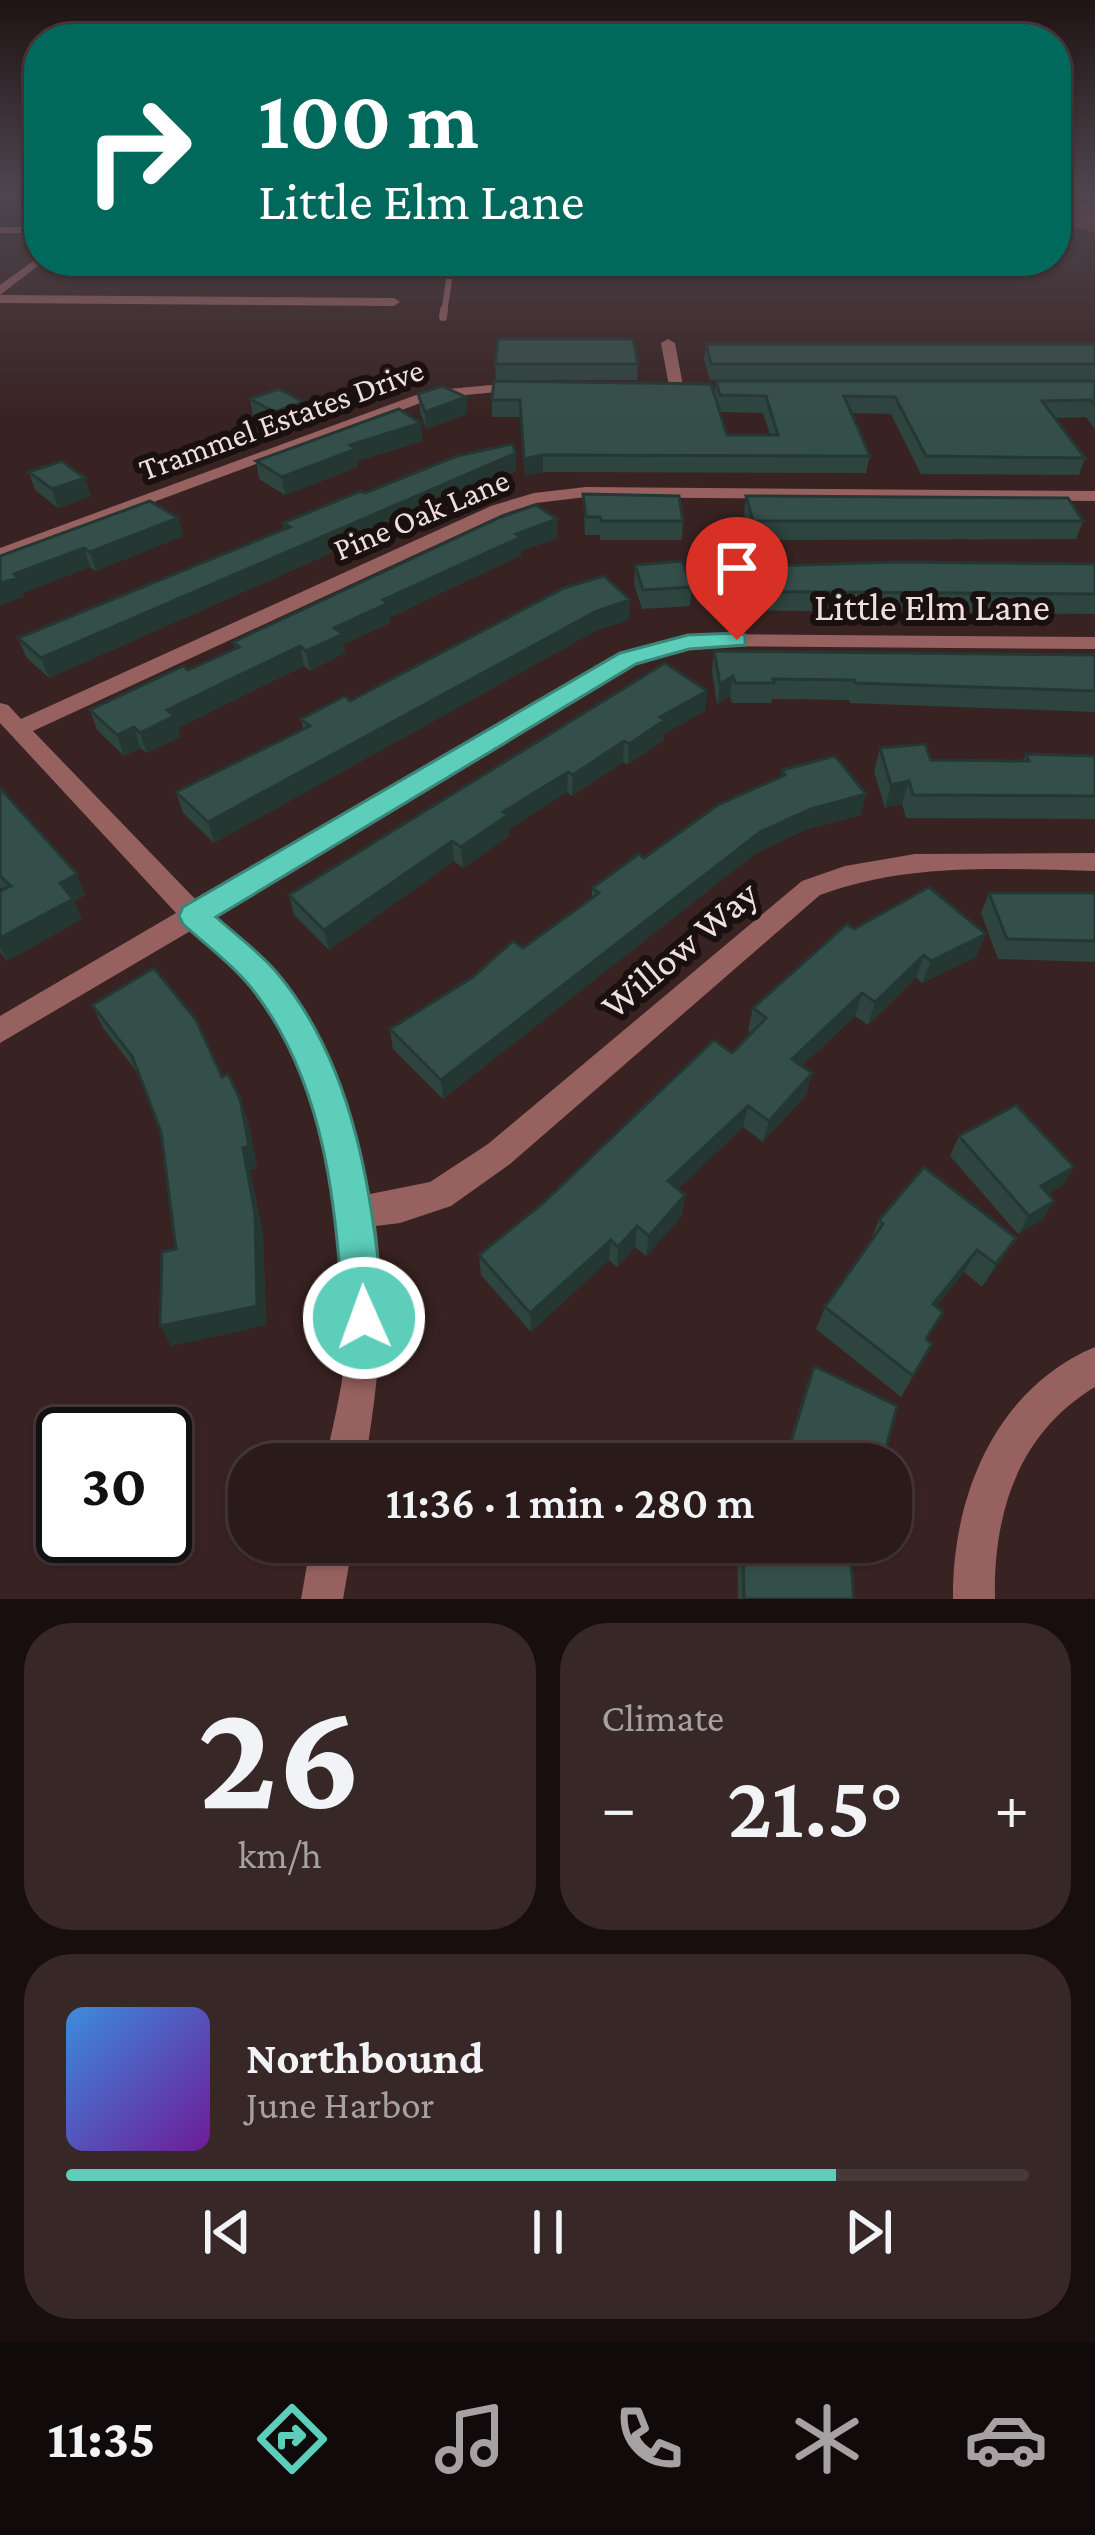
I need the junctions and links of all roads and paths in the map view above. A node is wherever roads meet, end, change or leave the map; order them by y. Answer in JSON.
{"nodes":[{"id":1,"x":24,"y":273,"type":"edge"},
{"id":2,"x":450,"y":276,"type":"edge"},
{"id":3,"x":0,"y":295,"type":"edge"},
{"id":4,"x":394,"y":302,"type":"dead end"},
{"id":5,"x":443,"y":316,"type":"dead end"},
{"id":6,"x":668,"y":344,"type":"dead end"},
{"id":7,"x":545,"y":386,"type":"edge"},
{"id":8,"x":654,"y":386,"type":"edge"},
{"id":9,"x":1095,"y":496,"type":"edge"},
{"id":10,"x":0,"y":554,"type":"edge"},
{"id":11,"x":1095,"y":643,"type":"edge"},
{"id":12,"x":9,"y":720,"type":"edge"},
{"id":13,"x":1095,"y":862,"type":"edge"},
{"id":14,"x":194,"y":916,"type":"junction"},
{"id":15,"x":0,"y":1031,"type":"edge"},
{"id":16,"x":356,"y":1212,"type":"junction"},
{"id":17,"x":1095,"y":1366,"type":"edge"},
{"id":18,"x":349,"y":1443,"type":"edge"},
{"id":19,"x":328,"y":1563,"type":"edge"},
{"id":20,"x":322,"y":1599,"type":"edge"},
{"id":21,"x":974,"y":1599,"type":"edge"}],
"edges":[{"from":1,"to":3,"type":"street"},
{"from":2,"to":5,"type":"lane"},
{"from":3,"to":4,"type":"street"},
{"from":6,"to":8,"type":"street"},
{"from":7,"to":10,"type":"street","name":"Trammel Estates Drive"},
{"from":9,"to":12,"type":"street","name":"Pine Oak Lane"},
{"from":11,"to":14,"type":"street","name":"Little Elm Lane"},
{"from":12,"to":14,"type":"street"},
{"from":13,"to":16,"type":"street","name":"Willow Way"},
{"from":14,"to":15,"type":"street","name":"Little Elm Lane"},
{"from":14,"to":16,"type":"street"},
{"from":16,"to":18,"type":"street"},
{"from":17,"to":21,"type":"street"},
{"from":19,"to":20,"type":"street"}]}
